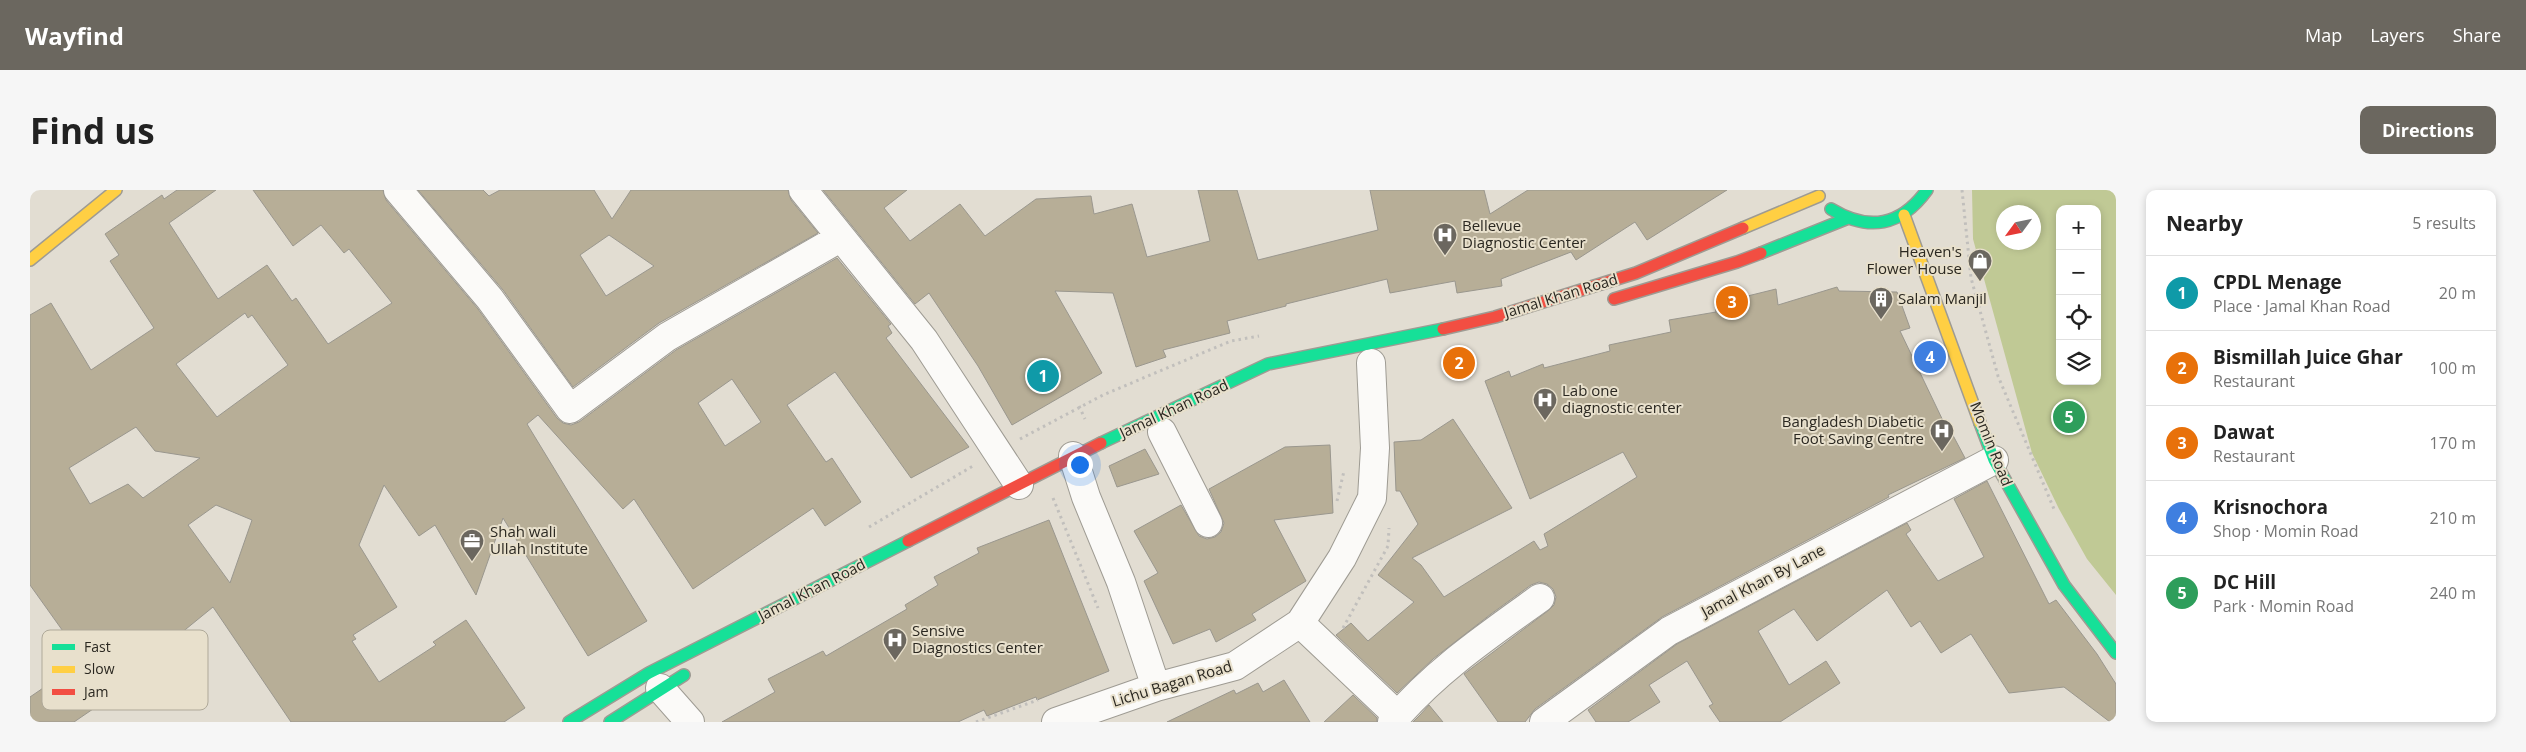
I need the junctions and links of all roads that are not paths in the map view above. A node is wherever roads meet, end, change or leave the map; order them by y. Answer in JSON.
{"nodes":[{"id":1,"x":116,"y":190,"type":"edge"},
{"id":2,"x":398,"y":190,"type":"edge"},
{"id":3,"x":803,"y":190,"type":"edge"},
{"id":4,"x":1927,"y":190,"type":"edge"},
{"id":5,"x":1817,"y":193,"type":"edge"},
{"id":6,"x":1904,"y":215,"type":"junction"},
{"id":7,"x":1846,"y":219,"type":"junction"},
{"id":8,"x":840,"y":238,"type":"junction"},
{"id":9,"x":30,"y":260,"type":"edge"},
{"id":10,"x":1606,"y":302,"type":"dead end"},
{"id":11,"x":1371,"y":363,"type":"dead end"},
{"id":12,"x":1162,"y":432,"type":"dead end"},
{"id":13,"x":1994,"y":460,"type":"junction"},
{"id":14,"x":1076,"y":467,"type":"junction"},
{"id":15,"x":1019,"y":485,"type":"junction"},
{"id":16,"x":1050,"y":486,"type":"road end"},
{"id":17,"x":981,"y":518,"type":"dead end"},
{"id":18,"x":1208,"y":523,"type":"dead end"},
{"id":19,"x":1540,"y":598,"type":"dead end"},
{"id":20,"x":1300,"y":622,"type":"junction"},
{"id":21,"x":2116,"y":653,"type":"edge"},
{"id":22,"x":693,"y":670,"type":"dead end"},
{"id":23,"x":1156,"y":687,"type":"junction"},
{"id":24,"x":660,"y":688,"type":"junction"},
{"id":25,"x":1051,"y":710,"type":"edge"},
{"id":26,"x":1395,"y":719,"type":"edge"},
{"id":27,"x":570,"y":722,"type":"edge"},
{"id":28,"x":610,"y":722,"type":"edge"},
{"id":29,"x":690,"y":722,"type":"edge"},
{"id":30,"x":1544,"y":722,"type":"edge"}],
"edges":[{"from":1,"to":9,"type":"main road"},
{"from":2,"to":8,"type":"street"},
{"from":3,"to":8,"type":"street"},
{"from":4,"to":6,"type":"main road"},
{"from":5,"to":7,"type":"main road"},
{"from":5,"to":14,"type":"main road","name":"Jamal Khan Road"},
{"from":6,"to":7,"type":"main road"},
{"from":6,"to":13,"type":"main road","name":"Momin Road"},
{"from":7,"to":10,"type":"main road"},
{"from":8,"to":15,"type":"street"},
{"from":11,"to":20,"type":"street","name":"Lichu Bagan Road"},
{"from":12,"to":18,"type":"street"},
{"from":13,"to":21,"type":"main road","name":"Momin Road"},
{"from":13,"to":30,"type":"street","name":"Jamal Khan By Lane"},
{"from":14,"to":15,"type":"main road","name":"Jamal Khan Road"},
{"from":14,"to":23,"type":"street"},
{"from":15,"to":27,"type":"main road","name":"Jamal Khan Road"},
{"from":16,"to":17,"type":"main road"},
{"from":19,"to":26,"type":"street"},
{"from":20,"to":23,"type":"street","name":"Lichu Bagan Road"},
{"from":20,"to":26,"type":"street"},
{"from":22,"to":24,"type":"main road"},
{"from":23,"to":25,"type":"street","name":"Lichu Bagan Road"},
{"from":24,"to":28,"type":"main road"},
{"from":24,"to":29,"type":"street"}]}
